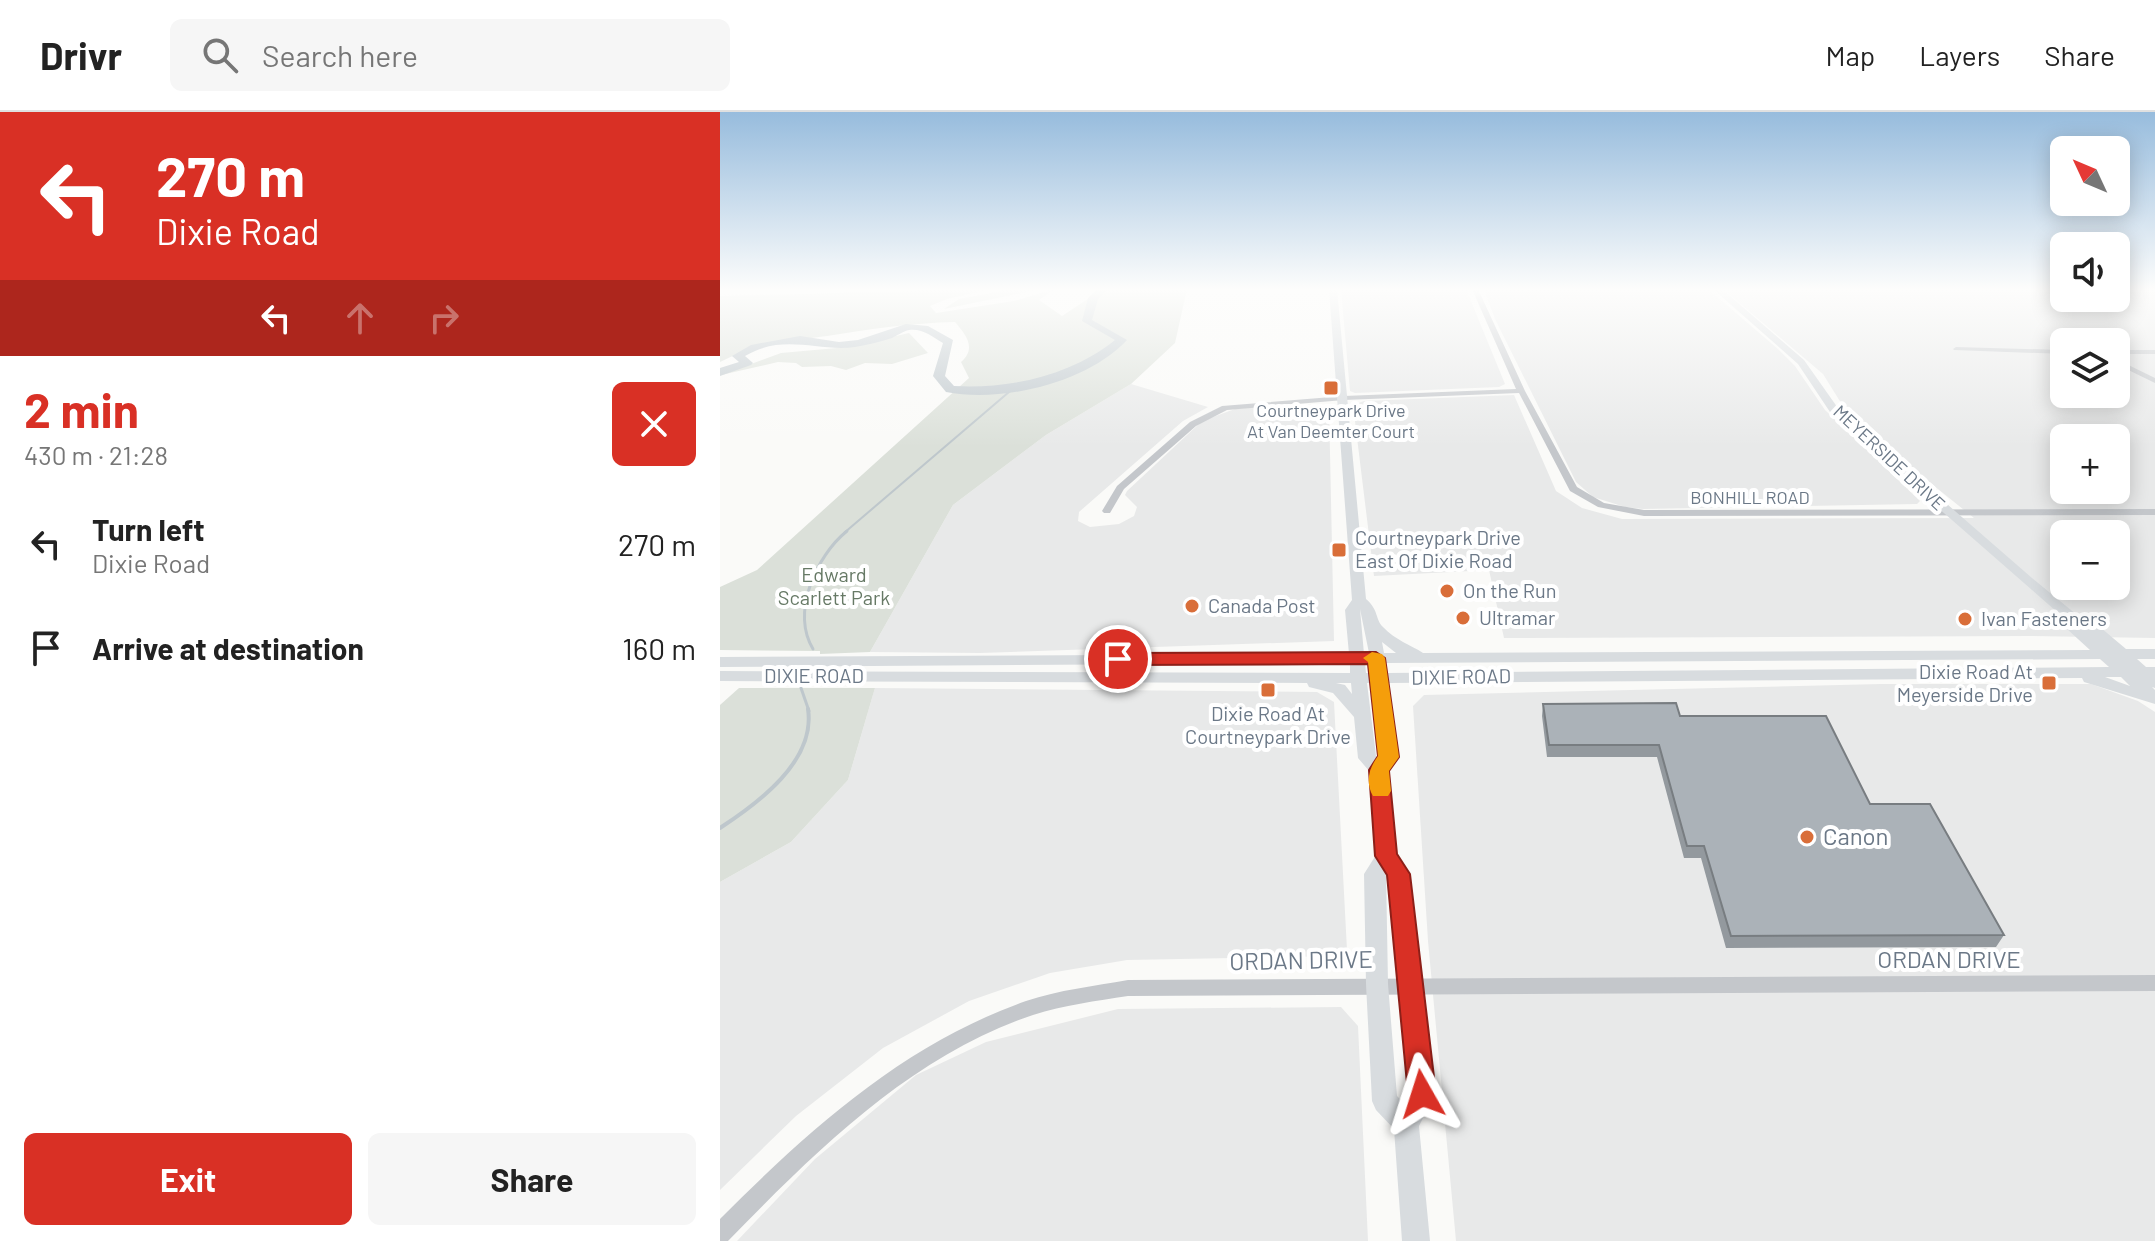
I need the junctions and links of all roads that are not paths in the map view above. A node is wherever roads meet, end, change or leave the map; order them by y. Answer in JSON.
{"nodes":[{"id":1,"x":1338,"y":342,"type":"edge"},
{"id":2,"x":1499,"y":342,"type":"edge"},
{"id":3,"x":1778,"y":342,"type":"edge"},
{"id":4,"x":1956,"y":349,"type":"dead end"},
{"id":5,"x":2050,"y":352,"type":"edge"},
{"id":6,"x":2130,"y":352,"type":"edge"},
{"id":7,"x":2155,"y":352,"type":"edge"},
{"id":8,"x":2130,"y":368,"type":"edge"},
{"id":9,"x":2155,"y":381,"type":"edge"},
{"id":10,"x":1521,"y":391,"type":"junction"},
{"id":11,"x":1344,"y":398,"type":"junction"},
{"id":12,"x":1107,"y":511,"type":"dead end"},
{"id":13,"x":1948,"y":512,"type":"junction"},
{"id":14,"x":2155,"y":512,"type":"edge"},
{"id":15,"x":1359,"y":600,"type":"junction"},
{"id":16,"x":2072,"y":618,"type":"junction"},
{"id":17,"x":2089,"y":625,"type":"junction"},
{"id":18,"x":1373,"y":627,"type":"junction"},
{"id":19,"x":1355,"y":631,"type":"junction"},
{"id":20,"x":2155,"y":652,"type":"edge"},
{"id":21,"x":2102,"y":654,"type":"junction"},
{"id":22,"x":2121,"y":654,"type":"junction"},
{"id":23,"x":1425,"y":657,"type":"junction"},
{"id":24,"x":1320,"y":658,"type":"junction"},
{"id":25,"x":1357,"y":658,"type":"junction"},
{"id":26,"x":1376,"y":658,"type":"junction"},
{"id":27,"x":857,"y":661,"type":"junction"},
{"id":28,"x":720,"y":662,"type":"edge"},
{"id":29,"x":2125,"y":672,"type":"junction"},
{"id":30,"x":2069,"y":673,"type":"junction"},
{"id":31,"x":720,"y":676,"type":"edge"},
{"id":32,"x":844,"y":676,"type":"junction"},
{"id":33,"x":1286,"y":676,"type":"junction"},
{"id":34,"x":2151,"y":676,"type":"edge"},
{"id":35,"x":1422,"y":677,"type":"junction"},
{"id":36,"x":1369,"y":678,"type":"junction"},
{"id":37,"x":2155,"y":700,"type":"edge"},
{"id":38,"x":1381,"y":704,"type":"junction"},
{"id":39,"x":1363,"y":717,"type":"junction"},
{"id":40,"x":1379,"y":770,"type":"junction"},
{"id":41,"x":1386,"y":856,"type":"junction"},
{"id":42,"x":2155,"y":983,"type":"edge"},
{"id":43,"x":1377,"y":984,"type":"junction"},
{"id":44,"x":1410,"y":984,"type":"junction"},
{"id":45,"x":1406,"y":1124,"type":"junction"},
{"id":46,"x":720,"y":1234,"type":"edge"},
{"id":47,"x":1416,"y":1241,"type":"edge"}],
"edges":[{"from":1,"to":11,"type":"main road"},
{"from":2,"to":10,"type":"street","name":"BONHILL ROAD"},
{"from":3,"to":13,"type":"main road","name":"MEYERSIDE DRIVE"},
{"from":4,"to":5,"type":"street"},
{"from":6,"to":7,"type":"street"},
{"from":8,"to":9,"type":"street"},
{"from":10,"to":11,"type":"street"},
{"from":10,"to":13,"type":"street","name":"BONHILL ROAD"},
{"from":11,"to":12,"type":"street"},
{"from":11,"to":15,"type":"main road"},
{"from":13,"to":14,"type":"street","name":"BONHILL ROAD"},
{"from":13,"to":16,"type":"main road","name":"MEYERSIDE DRIVE"},
{"from":15,"to":18,"type":"main road"},
{"from":15,"to":19,"type":"main road"},
{"from":16,"to":17,"type":"main road","name":"MEYERSIDE DRIVE"},
{"from":16,"to":21,"type":"main road","name":"MEYERSIDE DRIVE"},
{"from":17,"to":20,"type":"main road"},
{"from":17,"to":22,"type":"main road","name":"MEYERSIDE DRIVE"},
{"from":18,"to":23,"type":"main road"},
{"from":18,"to":26,"type":"main road"},
{"from":19,"to":24,"type":"main road"},
{"from":19,"to":25,"type":"main road"},
{"from":20,"to":22,"type":"main road","name":"DIXIE ROAD"},
{"from":21,"to":22,"type":"main road","name":"DIXIE ROAD"},
{"from":21,"to":23,"type":"main road","name":"DIXIE ROAD"},
{"from":21,"to":29,"type":"main road","name":"MEYERSIDE DRIVE"},
{"from":22,"to":34,"type":"main road","name":"MEYERSIDE DRIVE"},
{"from":23,"to":26,"type":"main road","name":"DIXIE ROAD"},
{"from":24,"to":25,"type":"main road","name":"DIXIE ROAD"},
{"from":24,"to":27,"type":"main road","name":"DIXIE ROAD"},
{"from":25,"to":26,"type":"main road","name":"DIXIE ROAD"},
{"from":25,"to":36,"type":"main road"},
{"from":26,"to":36,"type":"main road"},
{"from":27,"to":28,"type":"main road","name":"DIXIE ROAD"},
{"from":27,"to":32,"type":"main road"},
{"from":29,"to":30,"type":"main road","name":"DIXIE ROAD"},
{"from":29,"to":34,"type":"main road","name":"DIXIE ROAD"},
{"from":29,"to":37,"type":"main road","name":"MEYERSIDE DRIVE"},
{"from":30,"to":35,"type":"main road","name":"DIXIE ROAD"},
{"from":30,"to":37,"type":"main road"},
{"from":31,"to":32,"type":"main road","name":"DIXIE ROAD"},
{"from":32,"to":33,"type":"main road","name":"DIXIE ROAD"},
{"from":33,"to":36,"type":"main road","name":"DIXIE ROAD"},
{"from":33,"to":39,"type":"main road"},
{"from":35,"to":36,"type":"main road","name":"DIXIE ROAD"},
{"from":35,"to":38,"type":"main road"},
{"from":36,"to":38,"type":"main road"},
{"from":36,"to":39,"type":"main road"},
{"from":38,"to":40,"type":"main road"},
{"from":39,"to":40,"type":"main road"},
{"from":40,"to":41,"type":"main road"},
{"from":41,"to":43,"type":"main road"},
{"from":41,"to":44,"type":"main road"},
{"from":42,"to":44,"type":"street","name":"ORDAN DRIVE"},
{"from":43,"to":44,"type":"street","name":"ORDAN DRIVE"},
{"from":43,"to":45,"type":"main road"},
{"from":43,"to":46,"type":"street","name":"ORDAN DRIVE"},
{"from":44,"to":45,"type":"main road"},
{"from":45,"to":47,"type":"main road"}]}
